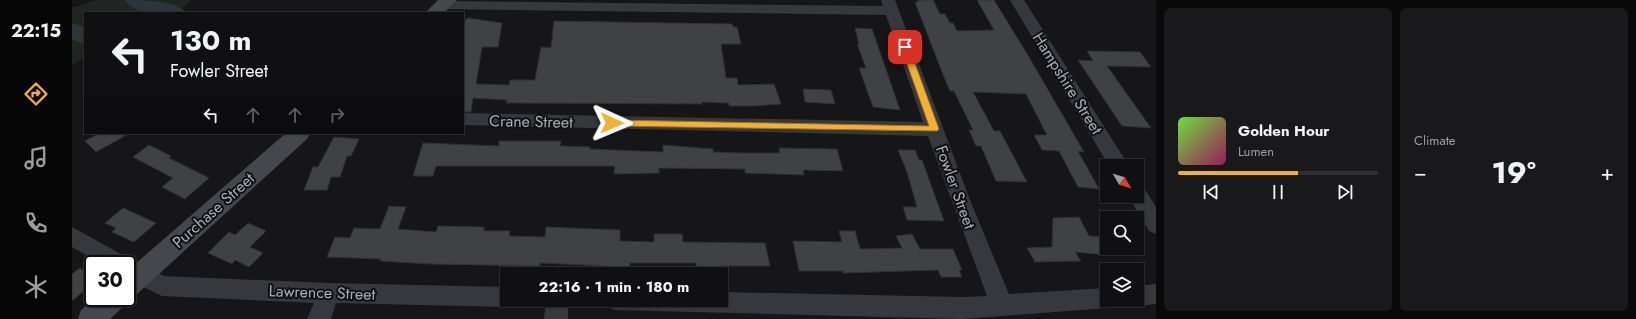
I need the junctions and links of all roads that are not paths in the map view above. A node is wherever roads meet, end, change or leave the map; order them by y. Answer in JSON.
{"nodes":[{"id":1,"x":1017,"y":0,"type":"edge"},
{"id":2,"x":442,"y":6,"type":"edge"},
{"id":3,"x":890,"y":6,"type":"edge"},
{"id":4,"x":464,"y":119,"type":"edge"},
{"id":5,"x":934,"y":129,"type":"junction"},
{"id":6,"x":299,"y":134,"type":"edge"},
{"id":7,"x":1115,"y":159,"type":"edge"},
{"id":8,"x":1143,"y":203,"type":"edge"},
{"id":9,"x":1156,"y":225,"type":"edge"},
{"id":10,"x":72,"y":236,"type":"edge"},
{"id":11,"x":101,"y":255,"type":"edge"},
{"id":12,"x":136,"y":267,"type":"edge"},
{"id":13,"x":136,"y":276,"type":"edge"},
{"id":14,"x":329,"y":293,"type":"junction"},
{"id":15,"x":1156,"y":294,"type":"edge"},
{"id":16,"x":1144,"y":295,"type":"edge"},
{"id":17,"x":500,"y":297,"type":"edge"},
{"id":18,"x":1100,"y":299,"type":"edge"},
{"id":19,"x":728,"y":303,"type":"edge"},
{"id":20,"x":1002,"y":306,"type":"junction"},
{"id":21,"x":104,"y":307,"type":"edge"},
{"id":22,"x":557,"y":307,"type":"edge"},
{"id":23,"x":91,"y":319,"type":"edge"},
{"id":24,"x":319,"y":319,"type":"edge"},
{"id":25,"x":556,"y":319,"type":"edge"}],
"edges":[{"from":1,"to":7,"type":"street","name":"Hampshire Street"},
{"from":2,"to":3,"type":"street"},
{"from":3,"to":5,"type":"street","name":"Fowler Street"},
{"from":4,"to":5,"type":"street","name":"Crane Street"},
{"from":5,"to":20,"type":"street","name":"Fowler Street"},
{"from":6,"to":12,"type":"street","name":"Purchase Street"},
{"from":8,"to":9,"type":"street"},
{"from":10,"to":11,"type":"street","name":"Lawrence Street"},
{"from":13,"to":14,"type":"street","name":"Lawrence Street"},
{"from":14,"to":17,"type":"street","name":"Lawrence Street"},
{"from":14,"to":24,"type":"street"},
{"from":15,"to":16,"type":"street"},
{"from":18,"to":20,"type":"street"},
{"from":19,"to":20,"type":"street"},
{"from":21,"to":23,"type":"street"},
{"from":22,"to":25,"type":"street"}]}
